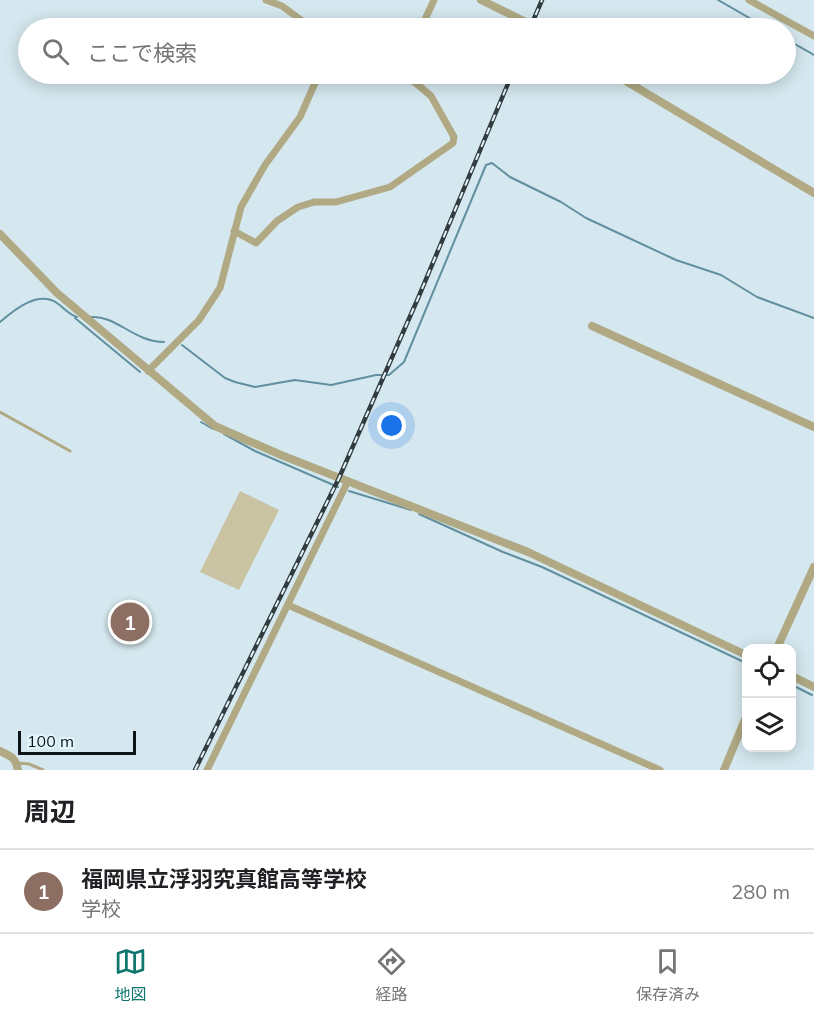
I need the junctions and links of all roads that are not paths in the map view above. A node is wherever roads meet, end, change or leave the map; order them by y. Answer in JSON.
{"nodes":[{"id":1,"x":266,"y":0,"type":"edge"},
{"id":2,"x":435,"y":0,"type":"edge"},
{"id":3,"x":481,"y":0,"type":"edge"},
{"id":4,"x":749,"y":0,"type":"edge"},
{"id":5,"x":284,"y":3,"type":"edge"},
{"id":6,"x":301,"y":18,"type":"edge"},
{"id":7,"x":426,"y":18,"type":"edge"},
{"id":8,"x":518,"y":18,"type":"edge"},
{"id":9,"x":782,"y":18,"type":"edge"},
{"id":10,"x":796,"y":26,"type":"edge"},
{"id":11,"x":814,"y":36,"type":"edge"},
{"id":12,"x":315,"y":84,"type":"edge"},
{"id":13,"x":417,"y":84,"type":"edge"},
{"id":14,"x":631,"y":84,"type":"edge"},
{"id":15,"x":814,"y":193,"type":"edge"},
{"id":16,"x":234,"y":231,"type":"junction"},
{"id":17,"x":0,"y":234,"type":"edge"},
{"id":18,"x":592,"y":326,"type":"dead end"},
{"id":19,"x":148,"y":371,"type":"junction"},
{"id":20,"x":0,"y":412,"type":"edge"},
{"id":21,"x":814,"y":427,"type":"edge"},
{"id":22,"x":70,"y":451,"type":"dead end"},
{"id":23,"x":348,"y":481,"type":"junction"},
{"id":24,"x":814,"y":567,"type":"edge"},
{"id":25,"x":288,"y":605,"type":"junction"},
{"id":26,"x":779,"y":644,"type":"edge"},
{"id":27,"x":742,"y":653,"type":"edge"},
{"id":28,"x":796,"y":678,"type":"edge"},
{"id":29,"x":814,"y":687,"type":"edge"},
{"id":30,"x":742,"y":729,"type":"edge"},
{"id":31,"x":0,"y":751,"type":"edge"},
{"id":32,"x":17,"y":766,"type":"edge"},
{"id":33,"x":43,"y":770,"type":"edge"},
{"id":34,"x":207,"y":770,"type":"edge"},
{"id":35,"x":660,"y":770,"type":"edge"},
{"id":36,"x":724,"y":770,"type":"edge"}],
"edges":[{"from":1,"to":5,"type":"street"},
{"from":2,"to":7,"type":"street"},
{"from":3,"to":8,"type":"street"},
{"from":4,"to":9,"type":"street"},
{"from":5,"to":6,"type":"street"},
{"from":10,"to":11,"type":"street"},
{"from":12,"to":16,"type":"street"},
{"from":13,"to":16,"type":"street"},
{"from":14,"to":15,"type":"street"},
{"from":16,"to":19,"type":"street"},
{"from":17,"to":19,"type":"street"},
{"from":18,"to":21,"type":"street"},
{"from":19,"to":23,"type":"street"},
{"from":20,"to":22,"type":"lane"},
{"from":23,"to":25,"type":"street"},
{"from":23,"to":27,"type":"street"},
{"from":24,"to":26,"type":"street"},
{"from":25,"to":34,"type":"street"},
{"from":25,"to":35,"type":"street"},
{"from":28,"to":29,"type":"street"},
{"from":30,"to":36,"type":"street"},
{"from":31,"to":32,"type":"street"},
{"from":32,"to":33,"type":"lane"}]}
